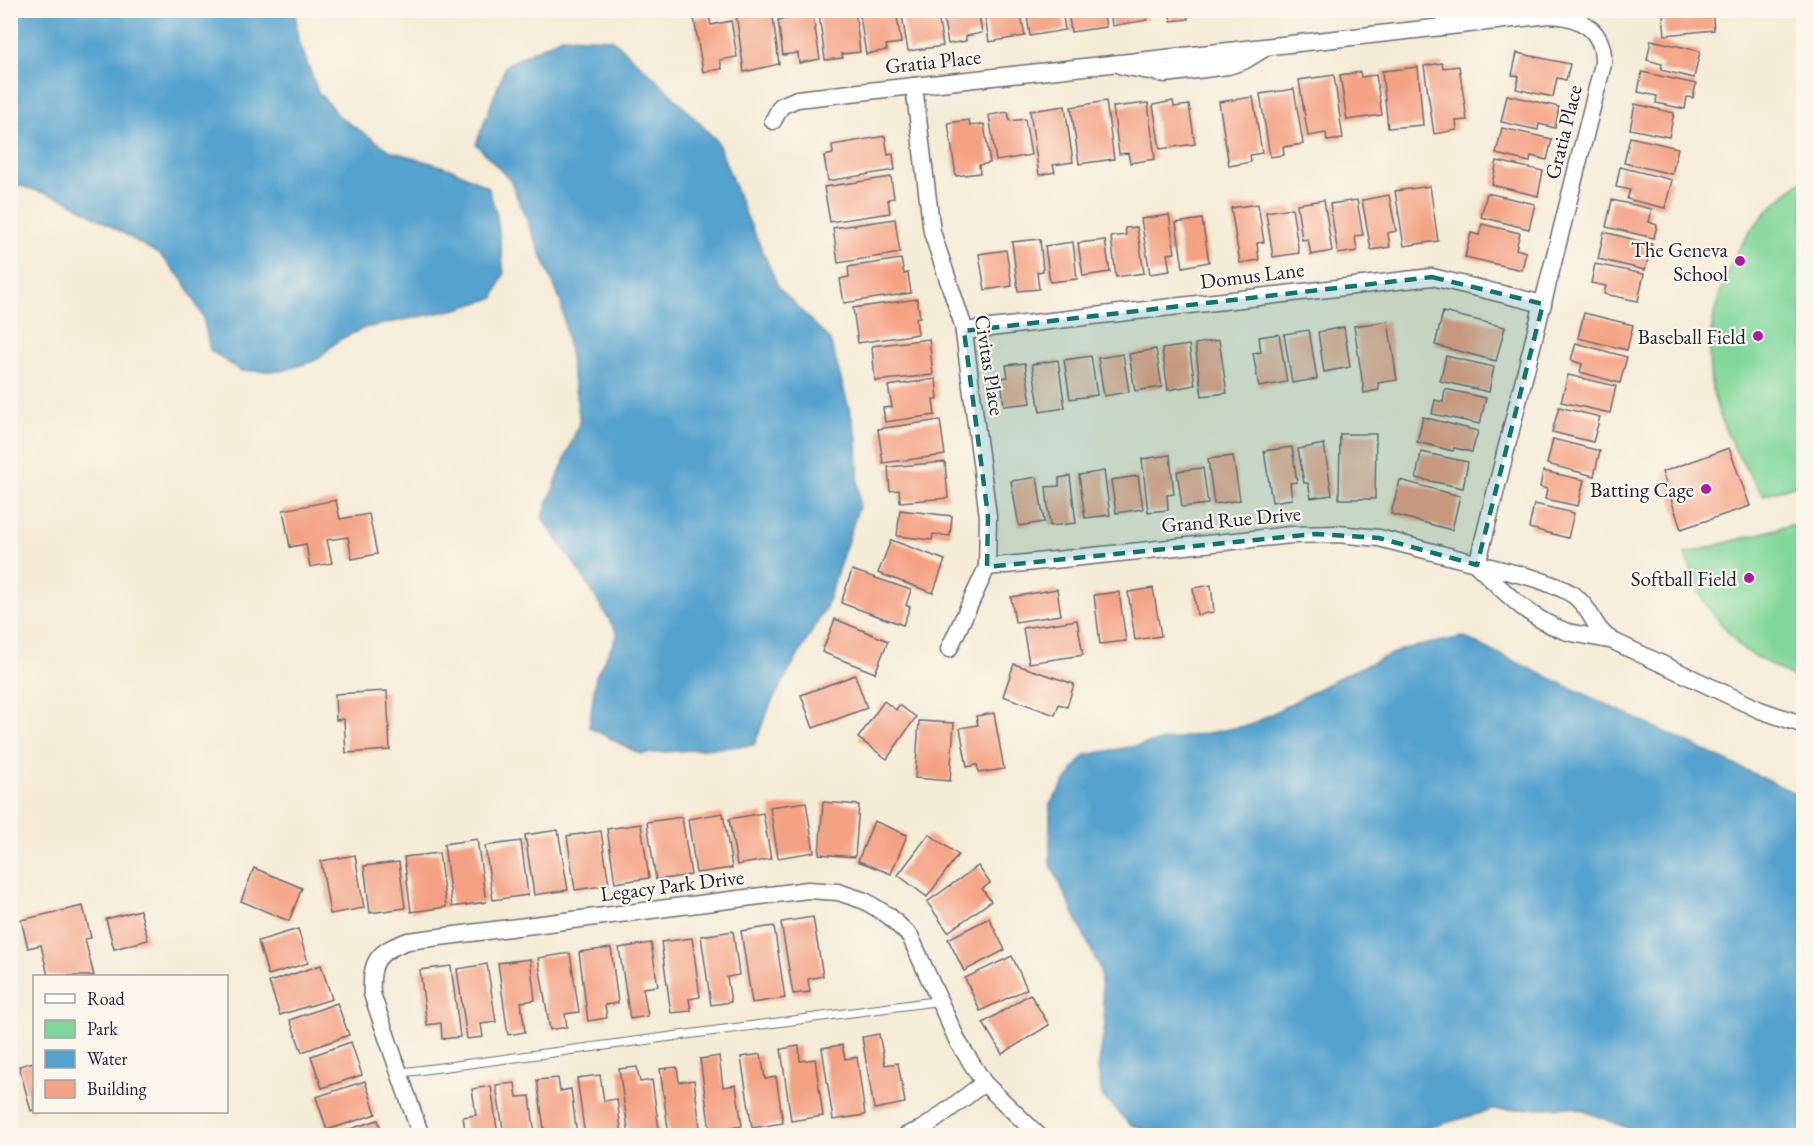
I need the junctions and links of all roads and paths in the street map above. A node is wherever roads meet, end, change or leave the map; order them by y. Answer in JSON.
{"nodes":[{"id":1,"x":914,"y":86,"type":"junction"},
{"id":2,"x":773,"y":121,"type":"dead end"},
{"id":3,"x":1543,"y":304,"type":"junction"},
{"id":4,"x":964,"y":331,"type":"junction"},
{"id":5,"x":1477,"y":565,"type":"junction"},
{"id":6,"x":987,"y":567,"type":"junction"},
{"id":7,"x":1613,"y":641,"type":"junction"},
{"id":8,"x":949,"y":649,"type":"dead end"},
{"id":9,"x":1803,"y":725,"type":"edge"},
{"id":10,"x":938,"y":1001,"type":"junction"},
{"id":11,"x":399,"y":1073,"type":"junction"},
{"id":12,"x":984,"y":1083,"type":"junction"},
{"id":13,"x":421,"y":1136,"type":"edge"},
{"id":14,"x":905,"y":1136,"type":"edge"},
{"id":15,"x":1040,"y":1136,"type":"edge"}],
"edges":[{"from":1,"to":2,"type":"street","name":"Gratia Place"},
{"from":1,"to":3,"type":"street","name":"Gratia Place"},
{"from":1,"to":4,"type":"street","name":"Civitas Place"},
{"from":3,"to":4,"type":"street","name":"Domus Lane"},
{"from":3,"to":5,"type":"street","name":"Gratia Place"},
{"from":4,"to":6,"type":"street","name":"Civitas Place"},
{"from":5,"to":6,"type":"street","name":"Grand Rue Drive"},
{"from":5,"to":7,"type":"street","name":"Grand Rue Drive"},
{"from":5,"to":7,"type":"street","name":"Grand Rue Drive"},
{"from":6,"to":8,"type":"street","name":"Civitas Place"},
{"from":7,"to":9,"type":"street","name":"Grand Rue Drive"},
{"from":10,"to":11,"type":"lane"},
{"from":10,"to":11,"type":"street","name":"Legacy Park Drive"},
{"from":10,"to":12,"type":"street","name":"Legacy Park Drive"},
{"from":11,"to":13,"type":"street","name":"Legacy Park Drive"},
{"from":12,"to":14,"type":"street"},
{"from":12,"to":15,"type":"street","name":"Legacy Park Drive"}]}
